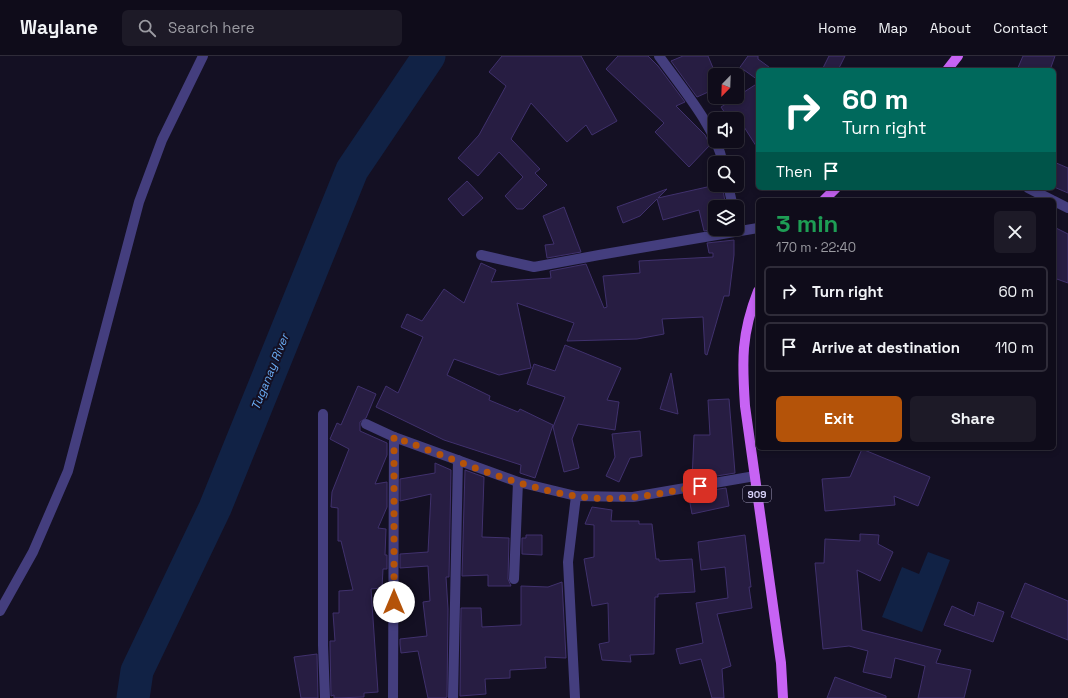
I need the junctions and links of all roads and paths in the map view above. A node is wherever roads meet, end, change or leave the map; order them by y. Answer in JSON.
{"nodes":[{"id":1,"x":203,"y":56,"type":"edge"},
{"id":2,"x":659,"y":56,"type":"edge"},
{"id":3,"x":958,"y":56,"type":"edge"},
{"id":4,"x":949,"y":68,"type":"edge"},
{"id":5,"x":722,"y":156,"type":"edge"},
{"id":6,"x":834,"y":190,"type":"edge"},
{"id":7,"x":1032,"y":190,"type":"edge"},
{"id":8,"x":826,"y":198,"type":"edge"},
{"id":9,"x":1047,"y":198,"type":"edge"},
{"id":10,"x":1056,"y":202,"type":"edge"},
{"id":11,"x":1068,"y":208,"type":"edge"},
{"id":12,"x":744,"y":228,"type":"edge"},
{"id":13,"x":756,"y":228,"type":"edge"},
{"id":14,"x":708,"y":234,"type":"edge"},
{"id":15,"x":482,"y":255,"type":"dead end"},
{"id":16,"x":756,"y":296,"type":"edge"},
{"id":17,"x":323,"y":414,"type":"dead end"},
{"id":18,"x":366,"y":424,"type":"dead end"},
{"id":19,"x":394,"y":437,"type":"junction"},
{"id":20,"x":458,"y":460,"type":"junction"},
{"id":21,"x":755,"y":476,"type":"junction"},
{"id":22,"x":518,"y":482,"type":"junction"},
{"id":23,"x":576,"y":496,"type":"junction"},
{"id":24,"x":514,"y":579,"type":"dead end"},
{"id":25,"x":0,"y":611,"type":"edge"},
{"id":26,"x":325,"y":698,"type":"edge"},
{"id":27,"x":393,"y":698,"type":"edge"},
{"id":28,"x":453,"y":698,"type":"edge"},
{"id":29,"x":575,"y":698,"type":"edge"},
{"id":30,"x":783,"y":698,"type":"edge"}],
"edges":[{"from":1,"to":25,"type":"street"},
{"from":2,"to":5,"type":"street"},
{"from":3,"to":4,"type":"main road"},
{"from":6,"to":8,"type":"main road"},
{"from":7,"to":9,"type":"street"},
{"from":10,"to":11,"type":"street"},
{"from":12,"to":13,"type":"street"},
{"from":14,"to":15,"type":"street"},
{"from":16,"to":21,"type":"main road","number":"909"},
{"from":17,"to":26,"type":"street"},
{"from":18,"to":19,"type":"street"},
{"from":19,"to":20,"type":"street"},
{"from":19,"to":27,"type":"street"},
{"from":20,"to":22,"type":"street"},
{"from":20,"to":28,"type":"street"},
{"from":21,"to":23,"type":"street"},
{"from":21,"to":30,"type":"main road","number":"909"},
{"from":22,"to":23,"type":"street"},
{"from":22,"to":24,"type":"street"},
{"from":23,"to":29,"type":"street"}]}
